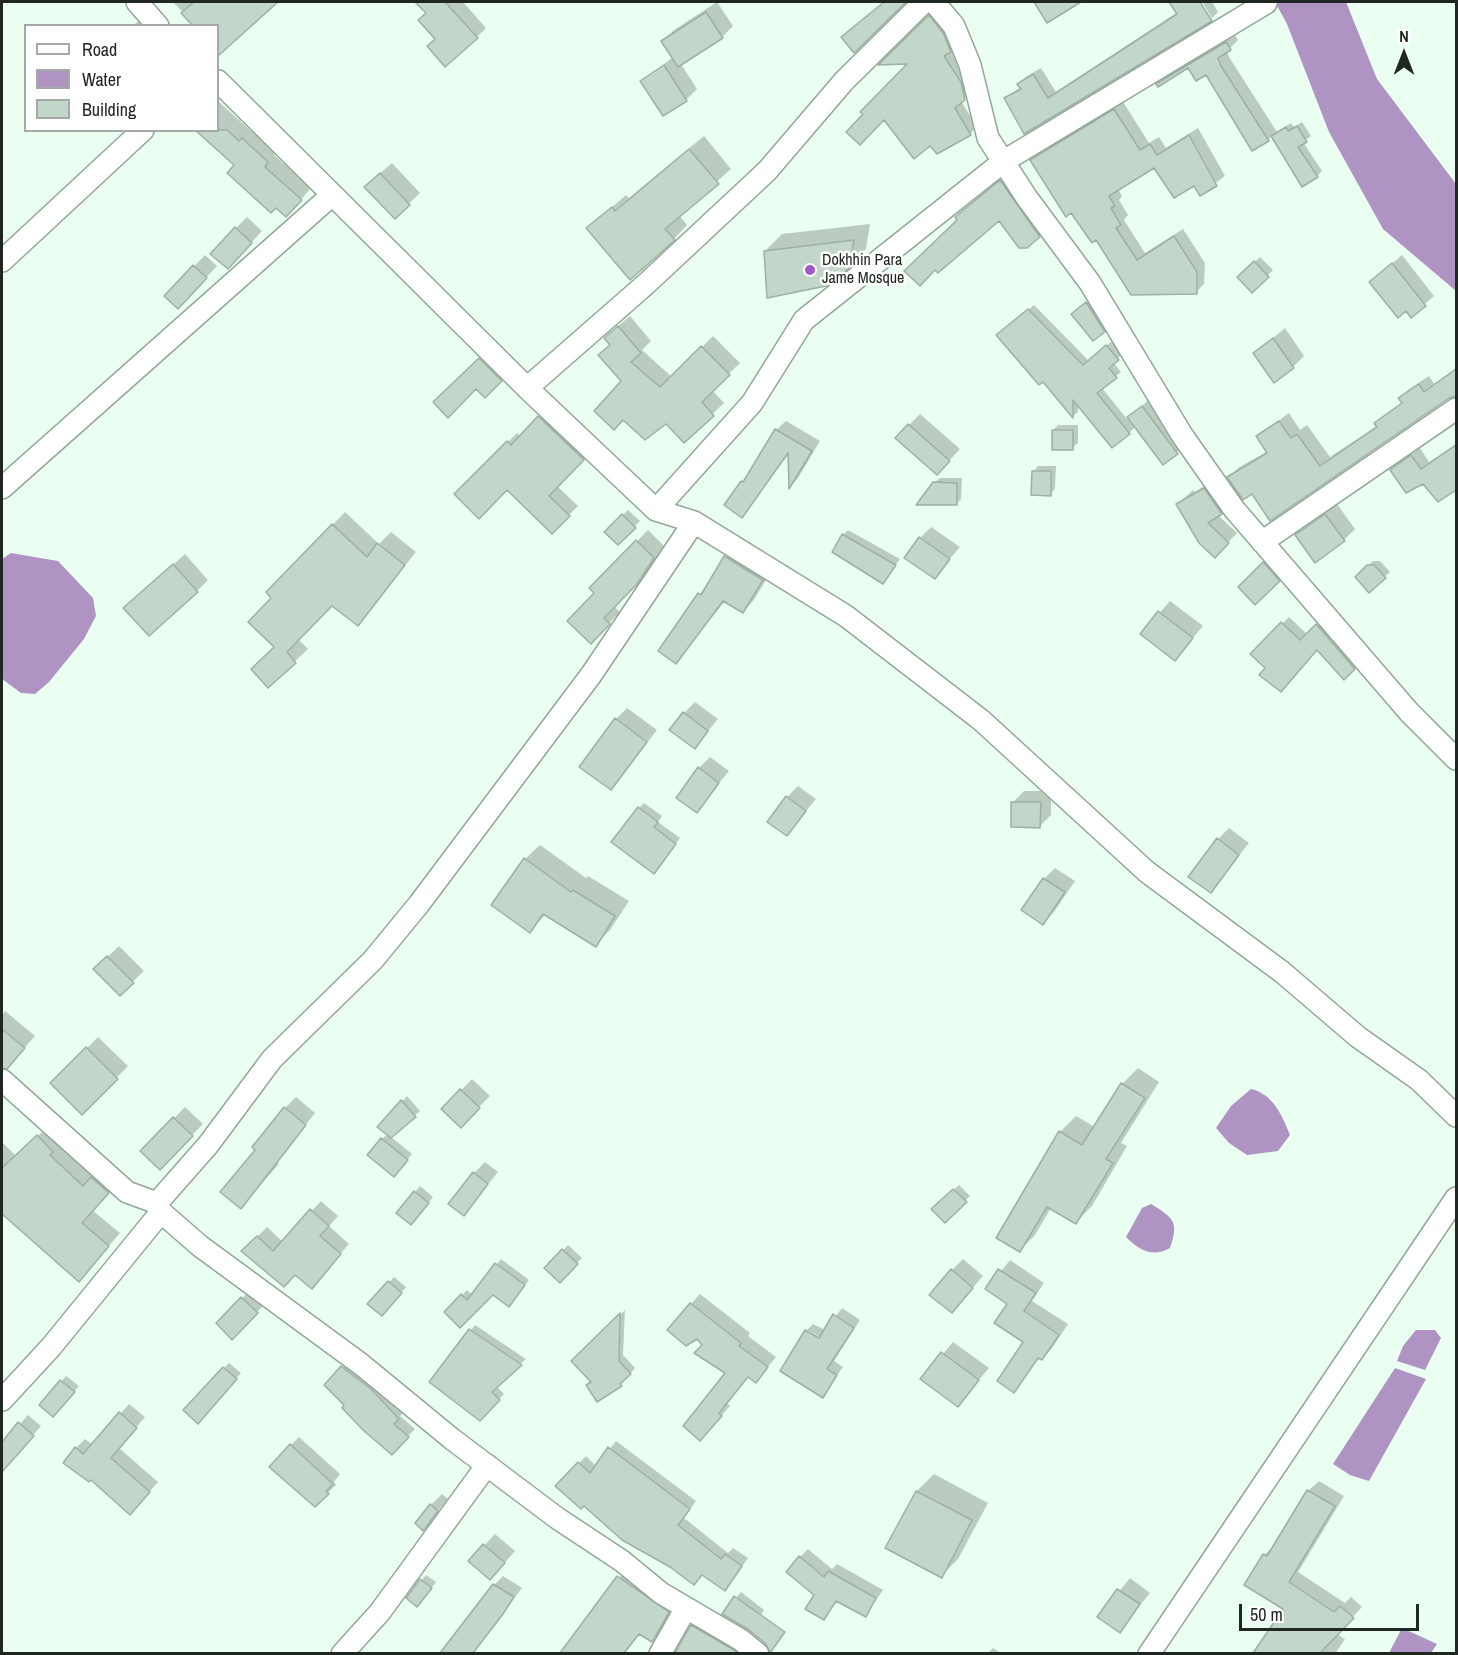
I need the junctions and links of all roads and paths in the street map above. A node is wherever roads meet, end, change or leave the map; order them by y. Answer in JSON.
{"nodes":[{"id":1,"x":137,"y":2,"type":"edge"},
{"id":2,"x":924,"y":2,"type":"edge"},
{"id":3,"x":934,"y":2,"type":"edge"},
{"id":4,"x":1266,"y":3,"type":"edge"},
{"id":5,"x":156,"y":24,"type":"edge"},
{"id":6,"x":219,"y":82,"type":"edge"},
{"id":7,"x":141,"y":132,"type":"edge"},
{"id":8,"x":1004,"y":161,"type":"junction"},
{"id":9,"x":332,"y":195,"type":"junction"},
{"id":10,"x":2,"y":261,"type":"edge"},
{"id":11,"x":527,"y":388,"type":"junction"},
{"id":12,"x":1456,"y":409,"type":"edge"},
{"id":13,"x":2,"y":488,"type":"edge"},
{"id":14,"x":656,"y":510,"type":"junction"},
{"id":15,"x":694,"y":522,"type":"junction"},
{"id":16,"x":1263,"y":542,"type":"junction"},
{"id":17,"x":1456,"y":759,"type":"edge"},
{"id":18,"x":2,"y":1080,"type":"edge"},
{"id":19,"x":1456,"y":1116,"type":"edge"},
{"id":20,"x":1456,"y":1198,"type":"edge"},
{"id":21,"x":159,"y":1208,"type":"junction"},
{"id":22,"x":2,"y":1400,"type":"edge"},
{"id":23,"x":487,"y":1465,"type":"junction"},
{"id":24,"x":686,"y":1608,"type":"junction"},
{"id":25,"x":342,"y":1653,"type":"edge"},
{"id":26,"x":660,"y":1653,"type":"edge"},
{"id":27,"x":758,"y":1653,"type":"edge"},
{"id":28,"x":1149,"y":1653,"type":"edge"}],
"edges":[{"from":1,"to":5,"type":"street"},
{"from":2,"to":11,"type":"street"},
{"from":3,"to":8,"type":"street"},
{"from":4,"to":8,"type":"street"},
{"from":6,"to":9,"type":"street"},
{"from":7,"to":10,"type":"street"},
{"from":8,"to":14,"type":"street"},
{"from":8,"to":16,"type":"street"},
{"from":9,"to":11,"type":"street"},
{"from":9,"to":13,"type":"street"},
{"from":11,"to":14,"type":"street"},
{"from":12,"to":16,"type":"street"},
{"from":14,"to":15,"type":"street"},
{"from":15,"to":19,"type":"street"},
{"from":15,"to":21,"type":"street"},
{"from":16,"to":17,"type":"street"},
{"from":18,"to":21,"type":"street"},
{"from":20,"to":28,"type":"street"},
{"from":21,"to":22,"type":"street"},
{"from":21,"to":23,"type":"street"},
{"from":23,"to":24,"type":"street"},
{"from":23,"to":25,"type":"street"},
{"from":24,"to":26,"type":"street"},
{"from":24,"to":27,"type":"street"}]}
